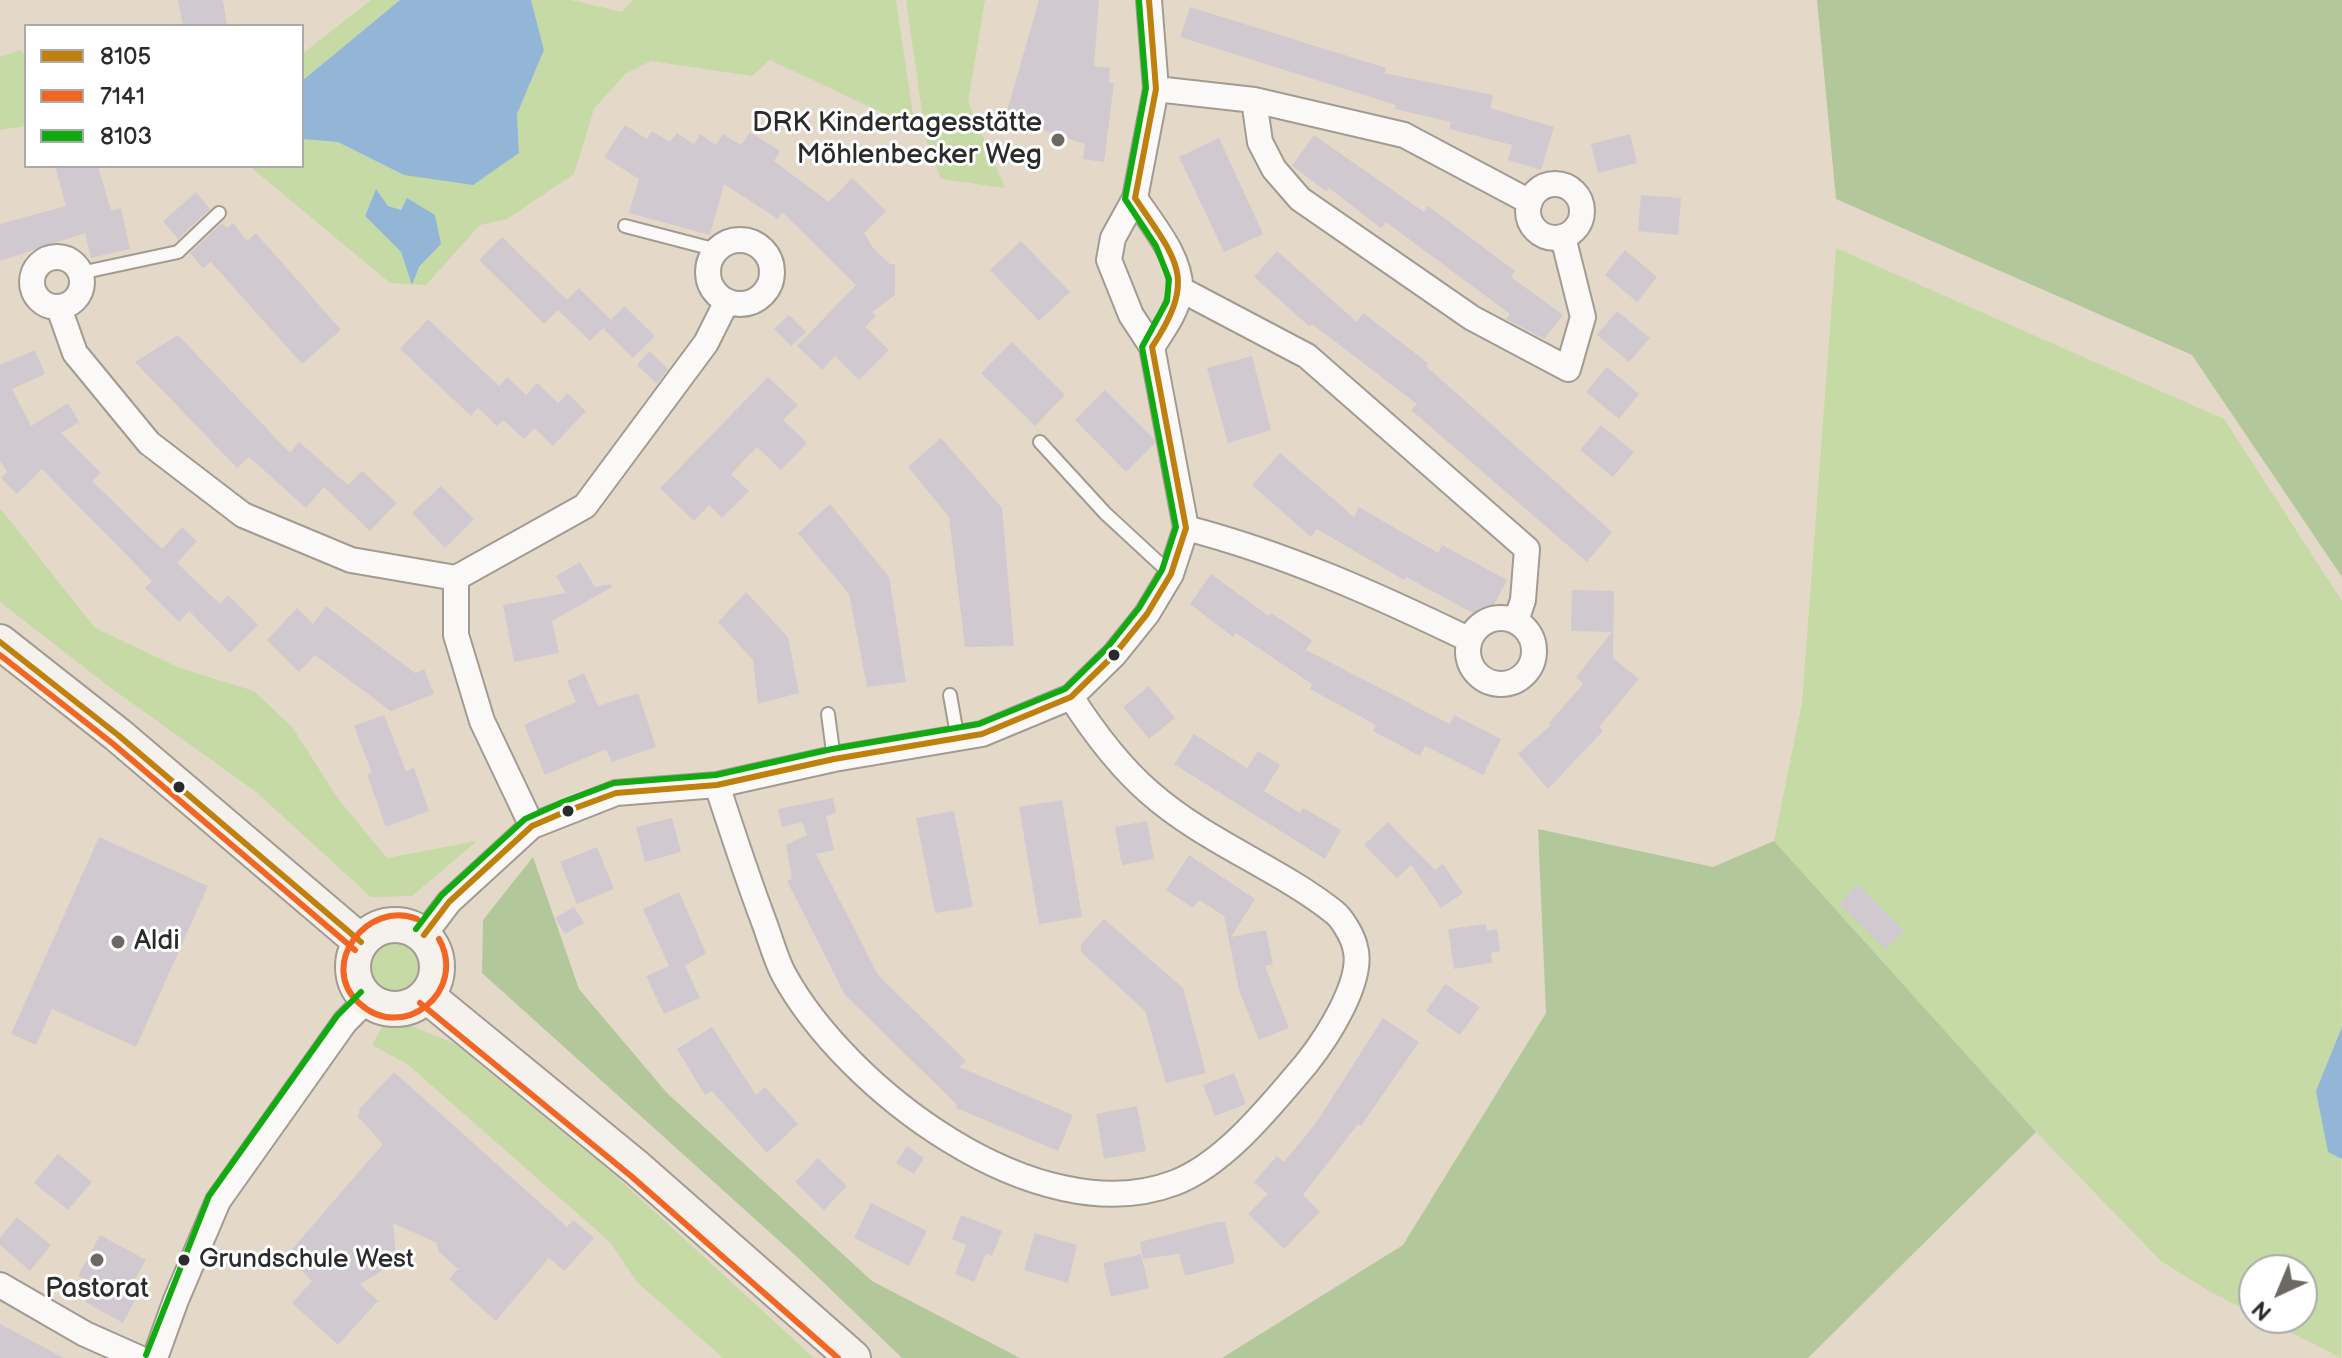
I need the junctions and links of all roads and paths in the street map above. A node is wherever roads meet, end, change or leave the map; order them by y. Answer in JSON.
{"nodes":[{"id":1,"x":1149,"y":0,"type":"edge"},
{"id":2,"x":1156,"y":89,"type":"junction"},
{"id":3,"x":1254,"y":100,"type":"junction"},
{"id":4,"x":1135,"y":198,"type":"junction"},
{"id":5,"x":1530,"y":202,"type":"junction"},
{"id":6,"x":219,"y":213,"type":"dead end"},
{"id":7,"x":625,"y":226,"type":"dead end"},
{"id":8,"x":1563,"y":237,"type":"junction"},
{"id":9,"x":717,"y":250,"type":"junction"},
{"id":10,"x":80,"y":273,"type":"junction"},
{"id":11,"x":1180,"y":289,"type":"junction"},
{"id":12,"x":727,"y":301,"type":"junction"},
{"id":13,"x":59,"y":308,"type":"junction"},
{"id":14,"x":1152,"y":347,"type":"junction"},
{"id":15,"x":1040,"y":442,"type":"dead end"},
{"id":16,"x":1186,"y":528,"type":"junction"},
{"id":17,"x":1171,"y":574,"type":"junction"},
{"id":18,"x":456,"y":578,"type":"junction"},
{"id":19,"x":1516,"y":621,"type":"junction"},
{"id":20,"x":1470,"y":640,"type":"junction"},
{"id":21,"x":0,"y":642,"type":"edge"},
{"id":22,"x":950,"y":695,"type":"dead end"},
{"id":23,"x":1071,"y":697,"type":"junction"},
{"id":24,"x":828,"y":714,"type":"dead end"},
{"id":25,"x":958,"y":740,"type":"junction"},
{"id":26,"x":834,"y":759,"type":"junction"},
{"id":27,"x":717,"y":785,"type":"junction"},
{"id":28,"x":532,"y":826,"type":"junction"},
{"id":29,"x":424,"y":935,"type":"junction"},
{"id":30,"x":361,"y":942,"type":"junction"},
{"id":31,"x":426,"y":995,"type":"junction"},
{"id":32,"x":368,"y":999,"type":"junction"},
{"id":33,"x":0,"y":1285,"type":"edge"},
{"id":34,"x":139,"y":1358,"type":"edge"},
{"id":35,"x":155,"y":1358,"type":"edge"},
{"id":36,"x":853,"y":1358,"type":"edge"}],
"edges":[{"from":1,"to":2,"type":"street"},
{"from":2,"to":3,"type":"street"},
{"from":2,"to":4,"type":"street"},
{"from":3,"to":5,"type":"street"},
{"from":3,"to":8,"type":"street"},
{"from":4,"to":11,"type":"street"},
{"from":4,"to":14,"type":"street"},
{"from":5,"to":8,"type":"street"},
{"from":5,"to":8,"type":"street"},
{"from":6,"to":10,"type":"lane"},
{"from":7,"to":9,"type":"lane"},
{"from":9,"to":12,"type":"street"},
{"from":9,"to":12,"type":"street"},
{"from":10,"to":13,"type":"street"},
{"from":10,"to":13,"type":"street"},
{"from":11,"to":14,"type":"street"},
{"from":11,"to":19,"type":"street"},
{"from":12,"to":18,"type":"street"},
{"from":13,"to":18,"type":"street"},
{"from":14,"to":16,"type":"street"},
{"from":15,"to":17,"type":"lane"},
{"from":16,"to":17,"type":"street"},
{"from":16,"to":20,"type":"street"},
{"from":17,"to":23,"type":"street"},
{"from":18,"to":28,"type":"street"},
{"from":19,"to":20,"type":"street"},
{"from":19,"to":20,"type":"street"},
{"from":21,"to":30,"type":"main road"},
{"from":22,"to":25,"type":"lane"},
{"from":23,"to":25,"type":"street"},
{"from":23,"to":27,"type":"street"},
{"from":24,"to":26,"type":"lane"},
{"from":25,"to":26,"type":"street"},
{"from":26,"to":27,"type":"street"},
{"from":27,"to":28,"type":"street"},
{"from":28,"to":29,"type":"street"},
{"from":29,"to":30,"type":"main road"},
{"from":29,"to":31,"type":"main road"},
{"from":30,"to":32,"type":"main road"},
{"from":31,"to":32,"type":"main road"},
{"from":31,"to":36,"type":"main road"},
{"from":32,"to":35,"type":"street"},
{"from":33,"to":34,"type":"street"}]}
